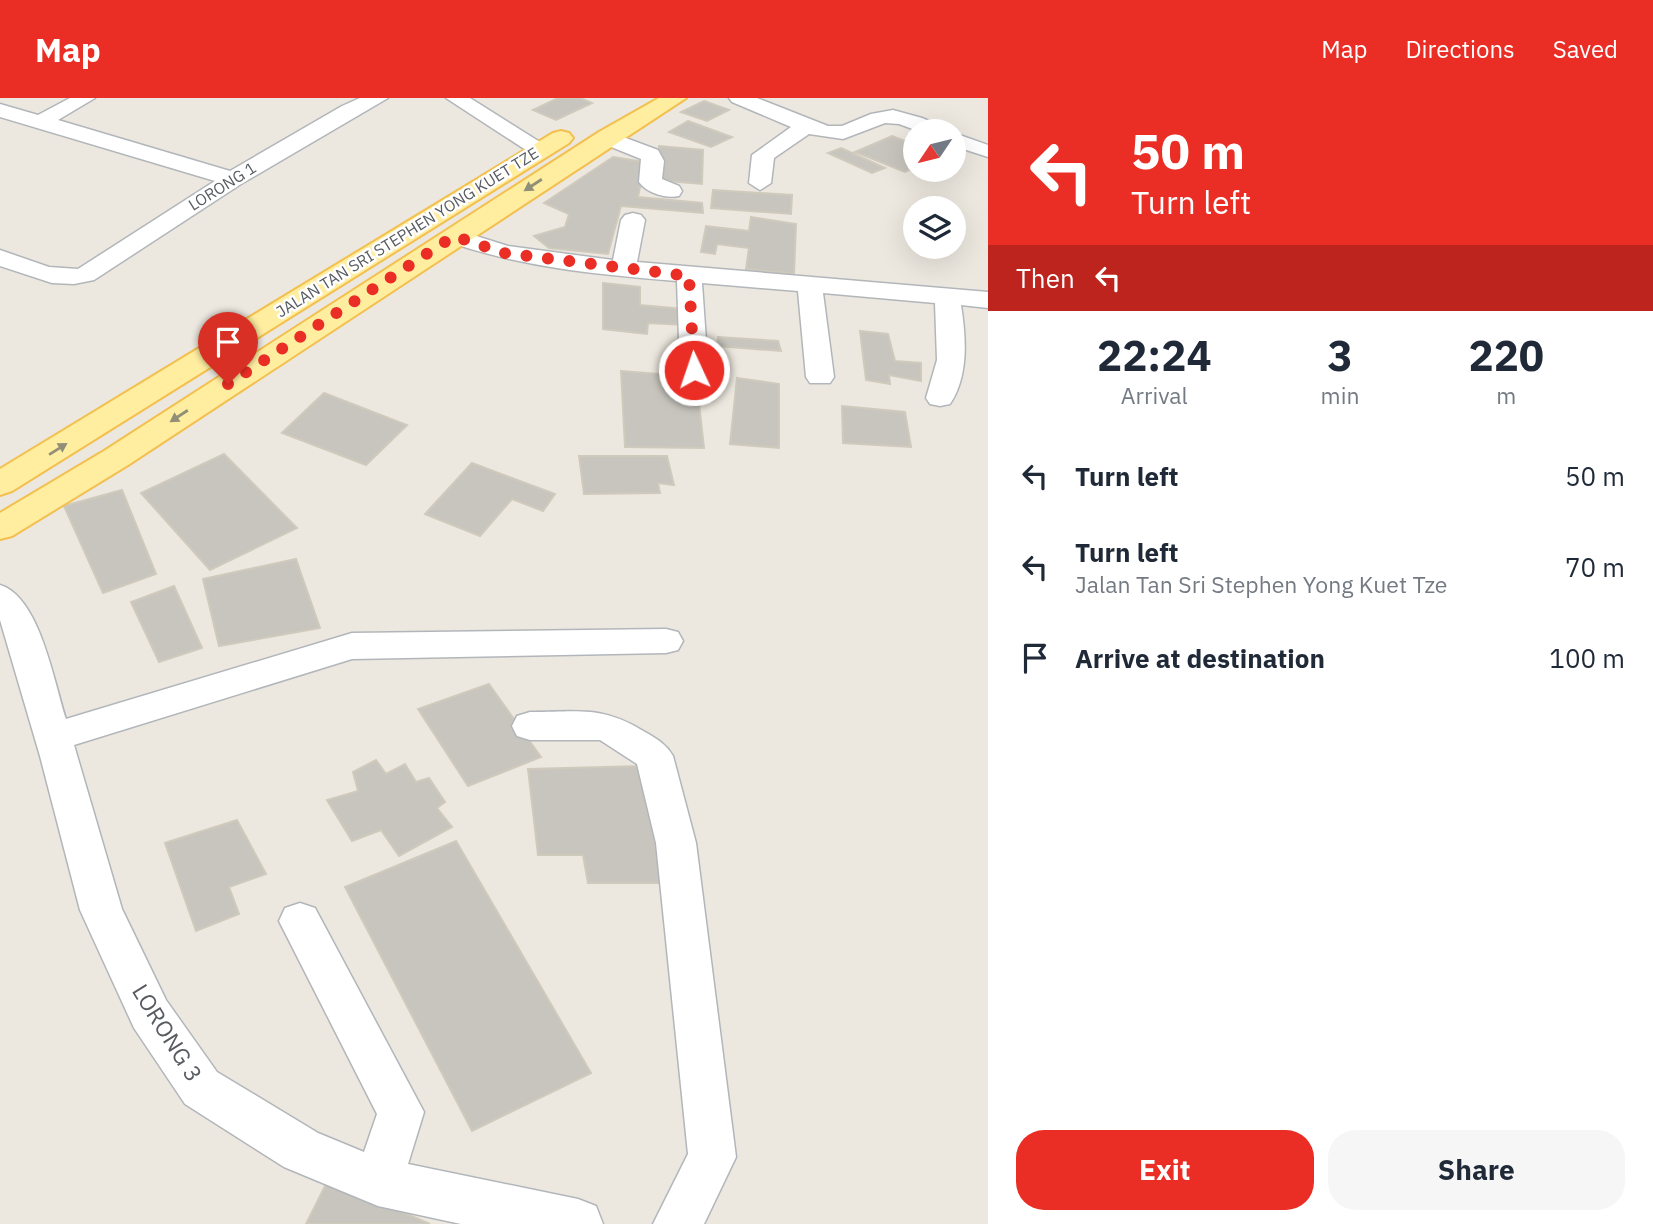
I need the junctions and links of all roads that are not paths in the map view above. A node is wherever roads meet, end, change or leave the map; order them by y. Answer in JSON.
{"nodes":[{"id":1,"x":85,"y":98,"type":"edge"},
{"id":2,"x":378,"y":98,"type":"edge"},
{"id":3,"x":456,"y":98,"type":"edge"},
{"id":4,"x":639,"y":98,"type":"edge"},
{"id":5,"x":675,"y":98,"type":"edge"},
{"id":6,"x":739,"y":98,"type":"edge"},
{"id":7,"x":0,"y":110,"type":"edge"},
{"id":8,"x":906,"y":119,"type":"edge"},
{"id":9,"x":39,"y":122,"type":"junction"},
{"id":10,"x":808,"y":125,"type":"junction"},
{"id":11,"x":598,"y":143,"type":"junction"},
{"id":12,"x":966,"y":144,"type":"edge"},
{"id":13,"x":541,"y":149,"type":"junction"},
{"id":14,"x":985,"y":151,"type":"dead end"},
{"id":15,"x":233,"y":178,"type":"junction"},
{"id":16,"x":760,"y":183,"type":"dead end"},
{"id":17,"x":671,"y":191,"type":"dead end"},
{"id":18,"x":633,"y":220,"type":"dead end"},
{"id":19,"x":454,"y":236,"type":"junction"},
{"id":20,"x":0,"y":257,"type":"edge"},
{"id":21,"x":623,"y":270,"type":"junction"},
{"id":22,"x":689,"y":276,"type":"junction"},
{"id":23,"x":810,"y":286,"type":"junction"},
{"id":24,"x":947,"y":297,"type":"junction"},
{"id":25,"x":988,"y":300,"type":"edge"},
{"id":26,"x":694,"y":370,"type":"dead end"},
{"id":27,"x":820,"y":377,"type":"dead end"},
{"id":28,"x":940,"y":398,"type":"dead end"},
{"id":29,"x":0,"y":484,"type":"edge"},
{"id":30,"x":0,"y":528,"type":"edge"},
{"id":31,"x":0,"y":597,"type":"edge"},
{"id":32,"x":666,"y":641,"type":"dead end"},
{"id":33,"x":530,"y":726,"type":"dead end"},
{"id":34,"x":54,"y":737,"type":"junction"},
{"id":35,"x":300,"y":921,"type":"dead end"},
{"id":36,"x":378,"y":1182,"type":"junction"},
{"id":37,"x":578,"y":1224,"type":"edge"},
{"id":38,"x":678,"y":1224,"type":"edge"}],
"edges":[{"from":1,"to":9,"type":"street"},
{"from":2,"to":15,"type":"street","name":"LORONG 1"},
{"from":3,"to":13,"type":"street"},
{"from":4,"to":13,"type":"main road","name":"JALAN TAN SRI STEPHEN YONG KUET TZE"},
{"from":5,"to":11,"type":"main road","name":"JALAN TAN SRI STEPHEN YONG KUET TZE"},
{"from":6,"to":10,"type":"street"},
{"from":7,"to":9,"type":"street"},
{"from":8,"to":10,"type":"street"},
{"from":9,"to":15,"type":"street"},
{"from":10,"to":16,"type":"street"},
{"from":11,"to":13,"type":"main road"},
{"from":11,"to":17,"type":"street"},
{"from":11,"to":19,"type":"main road","name":"JALAN TAN SRI STEPHEN YONG KUET TZE","one_way":true},
{"from":12,"to":14,"type":"street"},
{"from":29,"to":13,"type":"main road","name":"JALAN TAN SRI STEPHEN YONG KUET TZE","one_way":true},
{"from":15,"to":20,"type":"street","name":"LORONG 1"},
{"from":18,"to":21,"type":"street"},
{"from":19,"to":21,"type":"street"},
{"from":19,"to":30,"type":"main road","name":"JALAN TAN SRI STEPHEN YONG KUET TZE","one_way":true},
{"from":21,"to":22,"type":"street"},
{"from":22,"to":23,"type":"street"},
{"from":22,"to":26,"type":"street"},
{"from":23,"to":24,"type":"street"},
{"from":23,"to":27,"type":"street"},
{"from":24,"to":25,"type":"street"},
{"from":24,"to":28,"type":"street"},
{"from":31,"to":34,"type":"street","name":"LORONG 3"},
{"from":32,"to":34,"type":"street"},
{"from":33,"to":38,"type":"street"},
{"from":34,"to":36,"type":"street","name":"LORONG 3"},
{"from":35,"to":36,"type":"street"},
{"from":36,"to":37,"type":"street","name":"LORONG 3"}]}
